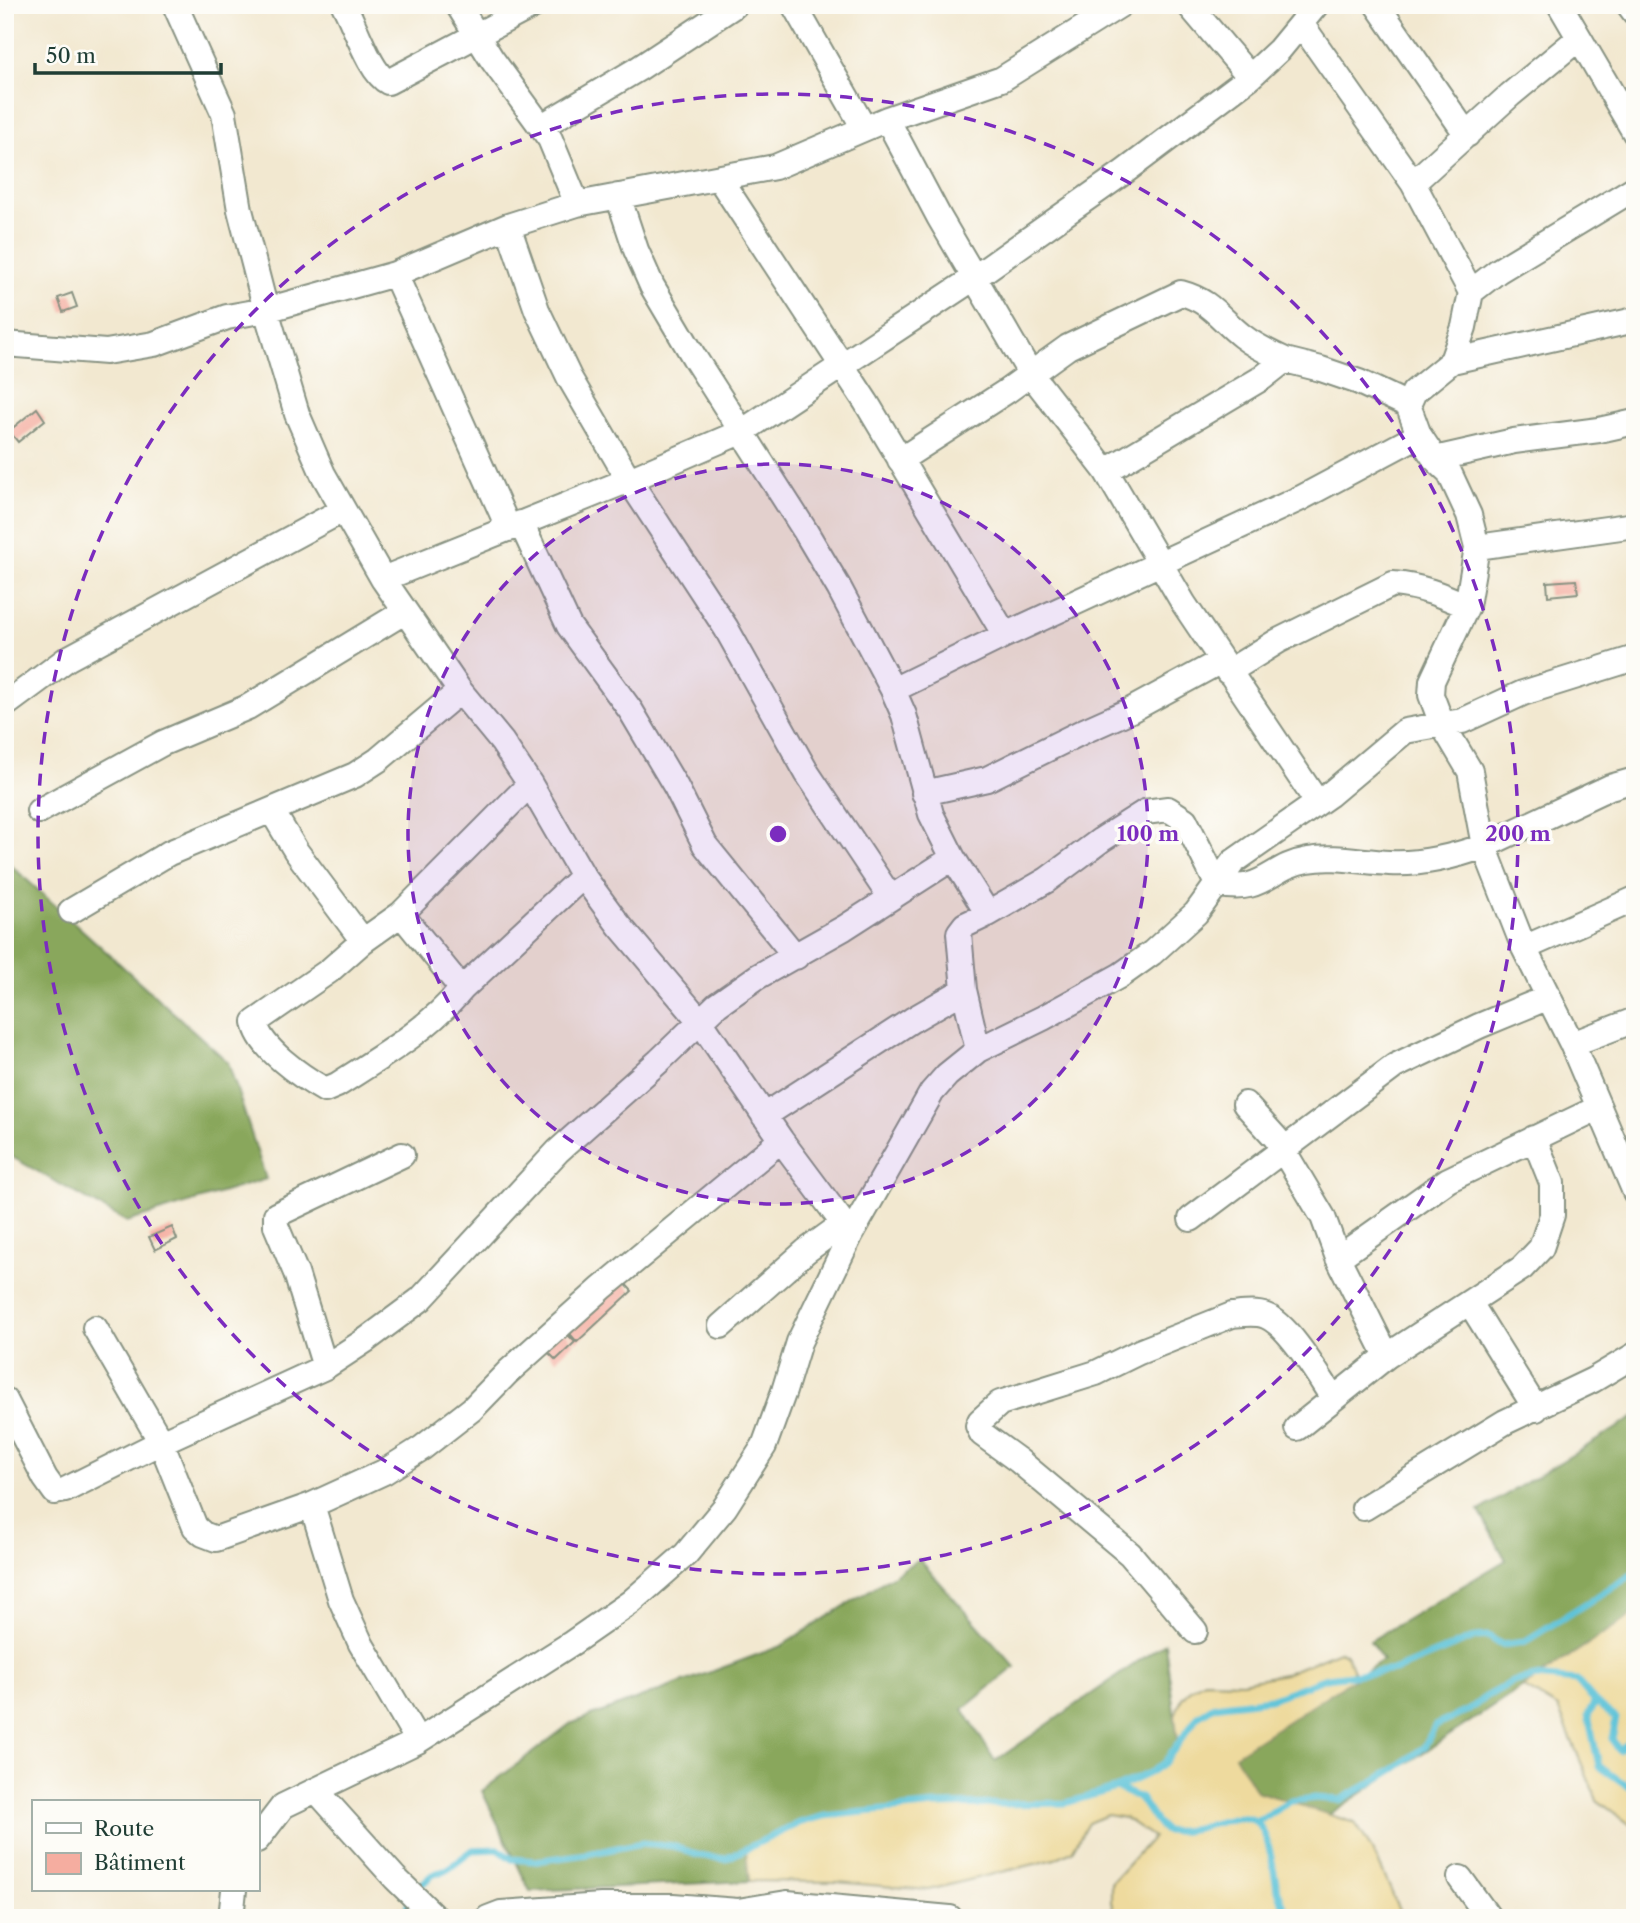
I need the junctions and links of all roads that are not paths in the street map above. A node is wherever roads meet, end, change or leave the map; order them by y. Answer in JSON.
{"nodes":[{"id":1,"x":175,"y":5,"type":"edge"},
{"id":2,"x":344,"y":5,"type":"edge"},
{"id":3,"x":458,"y":5,"type":"edge"},
{"id":4,"x":534,"y":5,"type":"edge"},
{"id":5,"x":735,"y":5,"type":"edge"},
{"id":6,"x":794,"y":5,"type":"edge"},
{"id":7,"x":1120,"y":5,"type":"edge"},
{"id":8,"x":1189,"y":5,"type":"edge"},
{"id":9,"x":1377,"y":5,"type":"edge"},
{"id":10,"x":1560,"y":5,"type":"edge"},
{"id":11,"x":1629,"y":5,"type":"edge"},
{"id":12,"x":1635,"y":13,"type":"edge"},
{"id":13,"x":1309,"y":15,"type":"edge"},
{"id":14,"x":477,"y":37,"type":"junction"},
{"id":15,"x":1579,"y":38,"type":"junction"},
{"id":16,"x":1250,"y":77,"type":"junction"},
{"id":17,"x":876,"y":123,"type":"junction"},
{"id":18,"x":542,"y":126,"type":"junction"},
{"id":19,"x":1635,"y":133,"type":"edge"},
{"id":20,"x":1466,"y":135,"type":"junction"},
{"id":21,"x":719,"y":178,"type":"junction"},
{"id":22,"x":1413,"y":183,"type":"junction"},
{"id":23,"x":1635,"y":188,"type":"edge"},
{"id":24,"x":618,"y":196,"type":"junction"},
{"id":25,"x":577,"y":204,"type":"junction"},
{"id":26,"x":508,"y":226,"type":"junction"},
{"id":27,"x":395,"y":274,"type":"junction"},
{"id":28,"x":974,"y":278,"type":"junction"},
{"id":29,"x":1471,"y":292,"type":"junction"},
{"id":30,"x":266,"y":310,"type":"junction"},
{"id":31,"x":1635,"y":320,"type":"edge"},
{"id":32,"x":5,"y":344,"type":"edge"},
{"id":33,"x":1285,"y":360,"type":"junction"},
{"id":34,"x":1452,"y":360,"type":"junction"},
{"id":35,"x":844,"y":366,"type":"junction"},
{"id":36,"x":1030,"y":373,"type":"junction"},
{"id":37,"x":1408,"y":405,"type":"junction"},
{"id":38,"x":1635,"y":422,"type":"edge"},
{"id":39,"x":743,"y":430,"type":"junction"},
{"id":40,"x":1419,"y":435,"type":"junction"},
{"id":41,"x":1435,"y":459,"type":"junction"},
{"id":42,"x":900,"y":460,"type":"junction"},
{"id":43,"x":1106,"y":471,"type":"junction"},
{"id":44,"x":629,"y":480,"type":"junction"},
{"id":45,"x":343,"y":510,"type":"junction"},
{"id":46,"x":1635,"y":525,"type":"edge"},
{"id":47,"x":515,"y":526,"type":"junction"},
{"id":48,"x":1477,"y":547,"type":"junction"},
{"id":49,"x":1161,"y":563,"type":"junction"},
{"id":50,"x":383,"y":579,"type":"junction"},
{"id":51,"x":1467,"y":606,"type":"junction"},
{"id":52,"x":404,"y":612,"type":"junction"},
{"id":53,"x":1005,"y":635,"type":"junction"},
{"id":54,"x":1635,"y":658,"type":"edge"},
{"id":55,"x":1224,"y":666,"type":"junction"},
{"id":56,"x":893,"y":690,"type":"junction"},
{"id":57,"x":460,"y":691,"type":"junction"},
{"id":58,"x":5,"y":705,"type":"edge"},
{"id":59,"x":1442,"y":723,"type":"junction"},
{"id":60,"x":1635,"y":780,"type":"edge"},
{"id":61,"x":530,"y":784,"type":"junction"},
{"id":62,"x":924,"y":793,"type":"junction"},
{"id":63,"x":1317,"y":802,"type":"junction"},
{"id":64,"x":39,"y":811,"type":"dead end"},
{"id":65,"x":272,"y":811,"type":"junction"},
{"id":66,"x":1484,"y":846,"type":"junction"},
{"id":67,"x":953,"y":858,"type":"junction"},
{"id":68,"x":583,"y":876,"type":"junction"},
{"id":69,"x":1217,"y":884,"type":"junction"},
{"id":70,"x":890,"y":898,"type":"junction"},
{"id":71,"x":1635,"y":899,"type":"edge"},
{"id":72,"x":72,"y":911,"type":"dead end"},
{"id":73,"x":401,"y":914,"type":"junction"},
{"id":74,"x":988,"y":914,"type":"junction"},
{"id":75,"x":363,"y":942,"type":"junction"},
{"id":76,"x":1524,"y":948,"type":"junction"},
{"id":77,"x":796,"y":957,"type":"junction"},
{"id":78,"x":462,"y":989,"type":"junction"},
{"id":79,"x":964,"y":990,"type":"junction"},
{"id":80,"x":1549,"y":998,"type":"junction"},
{"id":81,"x":1635,"y":1020,"type":"edge"},
{"id":82,"x":700,"y":1021,"type":"junction"},
{"id":83,"x":1572,"y":1044,"type":"junction"},
{"id":84,"x":978,"y":1049,"type":"junction"},
{"id":85,"x":1245,"y":1104,"type":"dead end"},
{"id":86,"x":1598,"y":1108,"type":"junction"},
{"id":87,"x":764,"y":1116,"type":"junction"},
{"id":88,"x":1534,"y":1138,"type":"junction"},
{"id":89,"x":781,"y":1140,"type":"junction"},
{"id":90,"x":1626,"y":1146,"type":"edge"},
{"id":91,"x":1283,"y":1150,"type":"junction"},
{"id":92,"x":402,"y":1155,"type":"dead end"},
{"id":93,"x":1635,"y":1192,"type":"edge"},
{"id":94,"x":1191,"y":1219,"type":"dead end"},
{"id":95,"x":847,"y":1229,"type":"junction"},
{"id":96,"x":1338,"y":1258,"type":"junction"},
{"id":97,"x":1470,"y":1303,"type":"junction"},
{"id":98,"x":722,"y":1326,"type":"dead end"},
{"id":99,"x":95,"y":1328,"type":"dead end"},
{"id":100,"x":1635,"y":1355,"type":"edge"},
{"id":101,"x":1387,"y":1356,"type":"junction"},
{"id":102,"x":325,"y":1367,"type":"junction"},
{"id":103,"x":1333,"y":1398,"type":"junction"},
{"id":104,"x":5,"y":1400,"type":"edge"},
{"id":105,"x":1536,"y":1409,"type":"junction"},
{"id":106,"x":1297,"y":1428,"type":"dead end"},
{"id":107,"x":161,"y":1441,"type":"junction"},
{"id":108,"x":312,"y":1505,"type":"junction"},
{"id":109,"x":1364,"y":1508,"type":"dead end"},
{"id":110,"x":1195,"y":1631,"type":"dead end"},
{"id":111,"x":418,"y":1741,"type":"junction"},
{"id":112,"x":316,"y":1790,"type":"junction"},
{"id":113,"x":259,"y":1837,"type":"edge"},
{"id":114,"x":1460,"y":1878,"type":"dead end"},
{"id":115,"x":234,"y":1892,"type":"edge"},
{"id":116,"x":230,"y":1918,"type":"edge"},
{"id":117,"x":436,"y":1918,"type":"edge"},
{"id":118,"x":488,"y":1918,"type":"edge"},
{"id":119,"x":950,"y":1918,"type":"edge"},
{"id":120,"x":1489,"y":1918,"type":"edge"}],
"edges":[{"from":1,"to":30,"type":"street"},
{"from":2,"to":14,"type":"street"},
{"from":3,"to":14,"type":"street"},
{"from":4,"to":14,"type":"street"},
{"from":5,"to":18,"type":"street"},
{"from":6,"to":17,"type":"street"},
{"from":7,"to":17,"type":"street"},
{"from":8,"to":16,"type":"street"},
{"from":9,"to":20,"type":"street"},
{"from":10,"to":15,"type":"street"},
{"from":11,"to":12,"type":"street"},
{"from":13,"to":16,"type":"street"},
{"from":13,"to":22,"type":"street"},
{"from":14,"to":18,"type":"street"},
{"from":15,"to":19,"type":"street"},
{"from":15,"to":20,"type":"street"},
{"from":16,"to":28,"type":"street"},
{"from":17,"to":21,"type":"street"},
{"from":17,"to":28,"type":"street"},
{"from":18,"to":25,"type":"street"},
{"from":20,"to":22,"type":"street"},
{"from":21,"to":24,"type":"street"},
{"from":21,"to":35,"type":"street"},
{"from":22,"to":29,"type":"street"},
{"from":23,"to":29,"type":"street"},
{"from":24,"to":25,"type":"street"},
{"from":24,"to":39,"type":"street"},
{"from":25,"to":26,"type":"street"},
{"from":26,"to":27,"type":"street"},
{"from":26,"to":44,"type":"street"},
{"from":27,"to":30,"type":"street"},
{"from":27,"to":47,"type":"street"},
{"from":28,"to":35,"type":"street"},
{"from":28,"to":36,"type":"street"},
{"from":29,"to":34,"type":"street"},
{"from":30,"to":32,"type":"street"},
{"from":30,"to":45,"type":"street"},
{"from":31,"to":34,"type":"street"},
{"from":33,"to":36,"type":"street"},
{"from":33,"to":37,"type":"street"},
{"from":33,"to":43,"type":"street"},
{"from":34,"to":37,"type":"street"},
{"from":35,"to":39,"type":"street"},
{"from":35,"to":42,"type":"street"},
{"from":36,"to":42,"type":"street"},
{"from":36,"to":43,"type":"street"},
{"from":37,"to":40,"type":"street"},
{"from":38,"to":41,"type":"street"},
{"from":39,"to":44,"type":"street"},
{"from":39,"to":56,"type":"street"},
{"from":40,"to":41,"type":"street"},
{"from":40,"to":49,"type":"street"},
{"from":41,"to":48,"type":"street"},
{"from":42,"to":53,"type":"street"},
{"from":43,"to":49,"type":"street"},
{"from":44,"to":47,"type":"street"},
{"from":44,"to":70,"type":"street"},
{"from":45,"to":50,"type":"street"},
{"from":45,"to":58,"type":"street"},
{"from":46,"to":48,"type":"street"},
{"from":47,"to":50,"type":"street"},
{"from":47,"to":77,"type":"street"},
{"from":48,"to":51,"type":"street"},
{"from":49,"to":53,"type":"street"},
{"from":49,"to":55,"type":"street"},
{"from":50,"to":52,"type":"street"},
{"from":51,"to":55,"type":"street"},
{"from":51,"to":59,"type":"street"},
{"from":52,"to":57,"type":"street"},
{"from":52,"to":64,"type":"street"},
{"from":53,"to":56,"type":"street"},
{"from":54,"to":59,"type":"street"},
{"from":55,"to":62,"type":"street"},
{"from":55,"to":63,"type":"street"},
{"from":56,"to":62,"type":"street"},
{"from":57,"to":61,"type":"street"},
{"from":57,"to":65,"type":"street"},
{"from":59,"to":63,"type":"street"},
{"from":59,"to":66,"type":"street"},
{"from":60,"to":66,"type":"street"},
{"from":61,"to":68,"type":"street"},
{"from":61,"to":73,"type":"street"},
{"from":62,"to":67,"type":"street"},
{"from":63,"to":69,"type":"street"},
{"from":65,"to":72,"type":"street"},
{"from":65,"to":75,"type":"street"},
{"from":66,"to":69,"type":"street"},
{"from":66,"to":76,"type":"street"},
{"from":67,"to":70,"type":"street"},
{"from":67,"to":74,"type":"street"},
{"from":68,"to":78,"type":"street"},
{"from":68,"to":82,"type":"street"},
{"from":69,"to":74,"type":"street"},
{"from":69,"to":84,"type":"street"},
{"from":70,"to":77,"type":"street"},
{"from":71,"to":76,"type":"street"},
{"from":73,"to":75,"type":"street"},
{"from":73,"to":78,"type":"street"},
{"from":74,"to":79,"type":"street"},
{"from":75,"to":78,"type":"street"},
{"from":76,"to":80,"type":"street"},
{"from":77,"to":82,"type":"street"},
{"from":79,"to":84,"type":"street"},
{"from":79,"to":87,"type":"street"},
{"from":80,"to":83,"type":"street"},
{"from":80,"to":91,"type":"street"},
{"from":81,"to":83,"type":"street"},
{"from":82,"to":87,"type":"street"},
{"from":82,"to":102,"type":"street"},
{"from":83,"to":86,"type":"street"},
{"from":84,"to":95,"type":"street"},
{"from":85,"to":91,"type":"street"},
{"from":86,"to":88,"type":"street"},
{"from":86,"to":90,"type":"street"},
{"from":87,"to":89,"type":"street"},
{"from":88,"to":96,"type":"street"},
{"from":88,"to":97,"type":"street"},
{"from":89,"to":95,"type":"street"},
{"from":89,"to":108,"type":"street"},
{"from":90,"to":93,"type":"street"},
{"from":91,"to":94,"type":"street"},
{"from":91,"to":96,"type":"street"},
{"from":92,"to":102,"type":"street"},
{"from":95,"to":98,"type":"street"},
{"from":95,"to":111,"type":"street"},
{"from":96,"to":101,"type":"street"},
{"from":97,"to":101,"type":"street"},
{"from":97,"to":105,"type":"street"},
{"from":99,"to":107,"type":"street"},
{"from":100,"to":105,"type":"street"},
{"from":101,"to":103,"type":"street"},
{"from":102,"to":107,"type":"street"},
{"from":103,"to":106,"type":"street"},
{"from":103,"to":110,"type":"street"},
{"from":104,"to":107,"type":"street"},
{"from":105,"to":109,"type":"street"},
{"from":107,"to":108,"type":"street"},
{"from":108,"to":111,"type":"street"},
{"from":111,"to":112,"type":"street"},
{"from":112,"to":113,"type":"street"},
{"from":112,"to":117,"type":"street"},
{"from":114,"to":120,"type":"street"},
{"from":115,"to":116,"type":"street"},
{"from":118,"to":119,"type":"street"}]}
